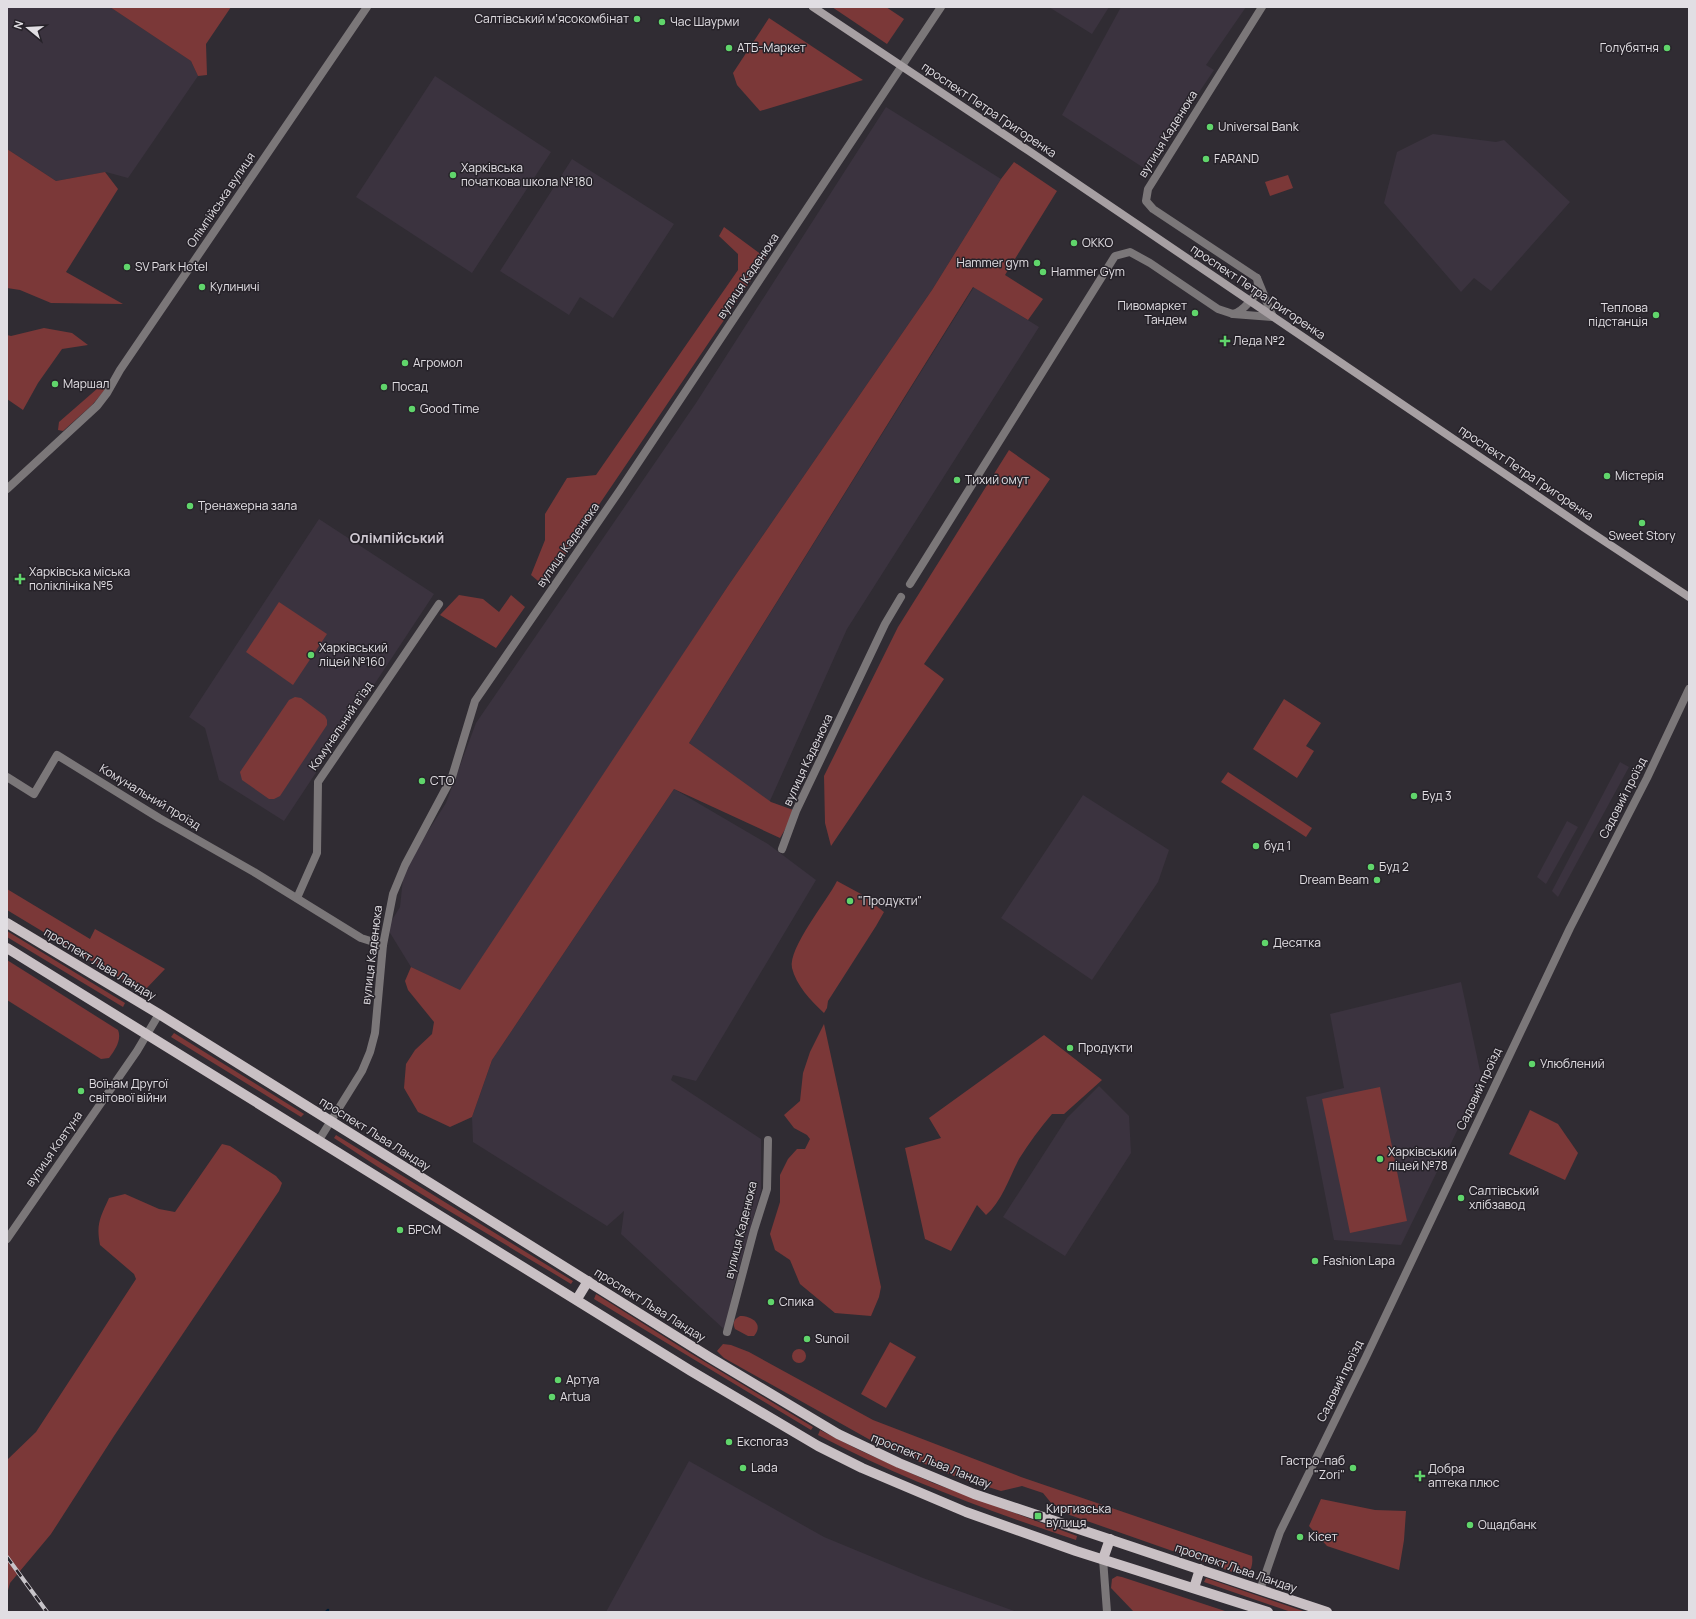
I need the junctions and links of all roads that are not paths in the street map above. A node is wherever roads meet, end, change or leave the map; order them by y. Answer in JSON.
{"nodes":[{"id":1,"x":367,"y":7,"type":"edge"},
{"id":2,"x":812,"y":7,"type":"edge"},
{"id":3,"x":941,"y":7,"type":"edge"},
{"id":4,"x":1262,"y":7,"type":"edge"},
{"id":5,"x":903,"y":67,"type":"junction"},
{"id":6,"x":1257,"y":278,"type":"junction"},
{"id":7,"x":1249,"y":301,"type":"junction"},
{"id":8,"x":1233,"y":314,"type":"junction"},
{"id":9,"x":1273,"y":317,"type":"junction"},
{"id":10,"x":7,"y":489,"type":"edge"},
{"id":11,"x":910,"y":584,"type":"dead end"},
{"id":12,"x":902,"y":597,"type":"dead end"},
{"id":13,"x":1689,"y":597,"type":"edge"},
{"id":14,"x":439,"y":604,"type":"dead end"},
{"id":15,"x":1689,"y":689,"type":"edge"},
{"id":16,"x":7,"y":777,"type":"edge"},
{"id":17,"x":782,"y":849,"type":"dead end"},
{"id":18,"x":297,"y":898,"type":"junction"},
{"id":19,"x":7,"y":923,"type":"edge"},
{"id":20,"x":384,"y":945,"type":"junction"},
{"id":21,"x":7,"y":948,"type":"edge"},
{"id":22,"x":158,"y":1014,"type":"junction"},
{"id":23,"x":147,"y":1034,"type":"junction"},
{"id":24,"x":331,"y":1122,"type":"junction"},
{"id":25,"x":319,"y":1140,"type":"junction"},
{"id":26,"x":768,"y":1140,"type":"dead end"},
{"id":27,"x":7,"y":1239,"type":"edge"},
{"id":28,"x":588,"y":1281,"type":"junction"},
{"id":29,"x":577,"y":1299,"type":"junction"},
{"id":30,"x":727,"y":1332,"type":"dead end"},
{"id":31,"x":1110,"y":1539,"type":"junction"},
{"id":32,"x":1103,"y":1559,"type":"junction"},
{"id":33,"x":1200,"y":1569,"type":"junction"},
{"id":34,"x":1194,"y":1588,"type":"junction"},
{"id":35,"x":1260,"y":1590,"type":"junction"},
{"id":36,"x":1107,"y":1612,"type":"edge"},
{"id":37,"x":1268,"y":1612,"type":"edge"},
{"id":38,"x":1327,"y":1612,"type":"edge"}],
"edges":[{"from":1,"to":10,"type":"street","name":"Олімпійська вулиця"},
{"from":2,"to":5,"type":"main road","name":"проспект Петра Григоренка"},
{"from":3,"to":5,"type":"street","name":"вулиця Каденюка"},
{"from":4,"to":6,"type":"street","name":"вулиця Каденюка"},
{"from":5,"to":7,"type":"main road","name":"проспект Петра Григоренка"},
{"from":5,"to":20,"type":"street","name":"вулиця Каденюка"},
{"from":6,"to":7,"type":"street"},
{"from":6,"to":9,"type":"street"},
{"from":7,"to":8,"type":"street"},
{"from":7,"to":9,"type":"main road","name":"проспект Петра Григоренка"},
{"from":8,"to":9,"type":"street"},
{"from":8,"to":11,"type":"street"},
{"from":9,"to":13,"type":"main road","name":"проспект Петра Григоренка"},
{"from":12,"to":17,"type":"street","name":"вулиця Каденюка"},
{"from":14,"to":18,"type":"street","name":"Комунальний в’їзд"},
{"from":15,"to":35,"type":"street","name":"Садовий проїзд"},
{"from":16,"to":18,"type":"street","name":"Комунальний проїзд"},
{"from":18,"to":20,"type":"street"},
{"from":19,"to":22,"type":"main road","name":"проспект Льва Ландау"},
{"from":20,"to":24,"type":"street","name":"вулиця Каденюка"},
{"from":21,"to":23,"type":"main road"},
{"from":22,"to":23,"type":"street","name":"вулиця Ковтуна"},
{"from":22,"to":24,"type":"main road","name":"проспект Льва Ландау"},
{"from":23,"to":25,"type":"main road"},
{"from":23,"to":27,"type":"street","name":"вулиця Ковтуна"},
{"from":24,"to":25,"type":"street","name":"вулиця Каденюка"},
{"from":24,"to":28,"type":"main road","name":"проспект Льва Ландау"},
{"from":25,"to":29,"type":"main road"},
{"from":26,"to":30,"type":"street","name":"вулиця Каденюка"},
{"from":28,"to":29,"type":"main road"},
{"from":28,"to":31,"type":"main road","name":"проспект Льва Ландау"},
{"from":29,"to":32,"type":"main road"},
{"from":31,"to":32,"type":"main road"},
{"from":31,"to":33,"type":"main road","name":"проспект Льва Ландау"},
{"from":32,"to":34,"type":"main road"},
{"from":32,"to":36,"type":"street"},
{"from":33,"to":34,"type":"main road"},
{"from":33,"to":35,"type":"main road","name":"проспект Льва Ландау"},
{"from":34,"to":37,"type":"main road"},
{"from":35,"to":38,"type":"main road","name":"проспект Льва Ландау"}]}
